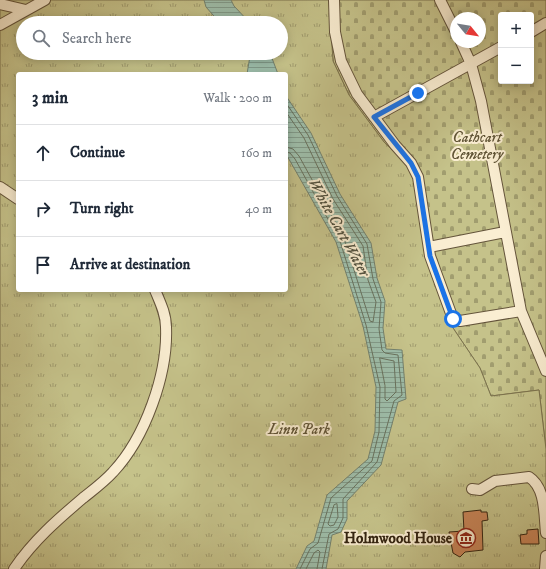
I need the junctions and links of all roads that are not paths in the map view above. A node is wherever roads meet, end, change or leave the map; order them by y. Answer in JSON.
{"nodes":[{"id":1,"x":45,"y":0,"type":"edge"},
{"id":2,"x":334,"y":0,"type":"edge"},
{"id":3,"x":440,"y":0,"type":"edge"},
{"id":4,"x":0,"y":4,"type":"edge"},
{"id":5,"x":26,"y":10,"type":"junction"},
{"id":6,"x":450,"y":20,"type":"edge"},
{"id":7,"x":546,"y":23,"type":"edge"},
{"id":8,"x":0,"y":25,"type":"edge"},
{"id":9,"x":534,"y":30,"type":"edge"},
{"id":10,"x":464,"y":48,"type":"edge"},
{"id":11,"x":499,"y":48,"type":"edge"},
{"id":12,"x":471,"y":64,"type":"junction"},
{"id":13,"x":374,"y":117,"type":"junction"},
{"id":14,"x":0,"y":187,"type":"edge"},
{"id":15,"x":16,"y":198,"type":"edge"},
{"id":16,"x":505,"y":232,"type":"junction"},
{"id":17,"x":429,"y":247,"type":"junction"},
{"id":18,"x":156,"y":292,"type":"edge"},
{"id":19,"x":521,"y":311,"type":"junction"},
{"id":20,"x":546,"y":371,"type":"edge"},
{"id":21,"x":472,"y":489,"type":"dead end"},
{"id":22,"x":546,"y":533,"type":"edge"},
{"id":23,"x":546,"y":556,"type":"edge"},
{"id":24,"x":14,"y":569,"type":"edge"},
{"id":25,"x":545,"y":569,"type":"edge"}],
"edges":[{"from":1,"to":5,"type":"lane"},
{"from":2,"to":13,"type":"lane"},
{"from":3,"to":6,"type":"lane"},
{"from":4,"to":5,"type":"lane"},
{"from":5,"to":8,"type":"lane"},
{"from":7,"to":9,"type":"lane"},
{"from":10,"to":12,"type":"lane"},
{"from":11,"to":12,"type":"lane"},
{"from":12,"to":13,"type":"lane"},
{"from":12,"to":16,"type":"lane"},
{"from":13,"to":17,"type":"lane"},
{"from":14,"to":15,"type":"lane"},
{"from":16,"to":17,"type":"lane"},
{"from":16,"to":19,"type":"lane"},
{"from":17,"to":19,"type":"lane"},
{"from":18,"to":24,"type":"lane"},
{"from":19,"to":20,"type":"lane"},
{"from":21,"to":22,"type":"lane"},
{"from":23,"to":25,"type":"lane"}]}
